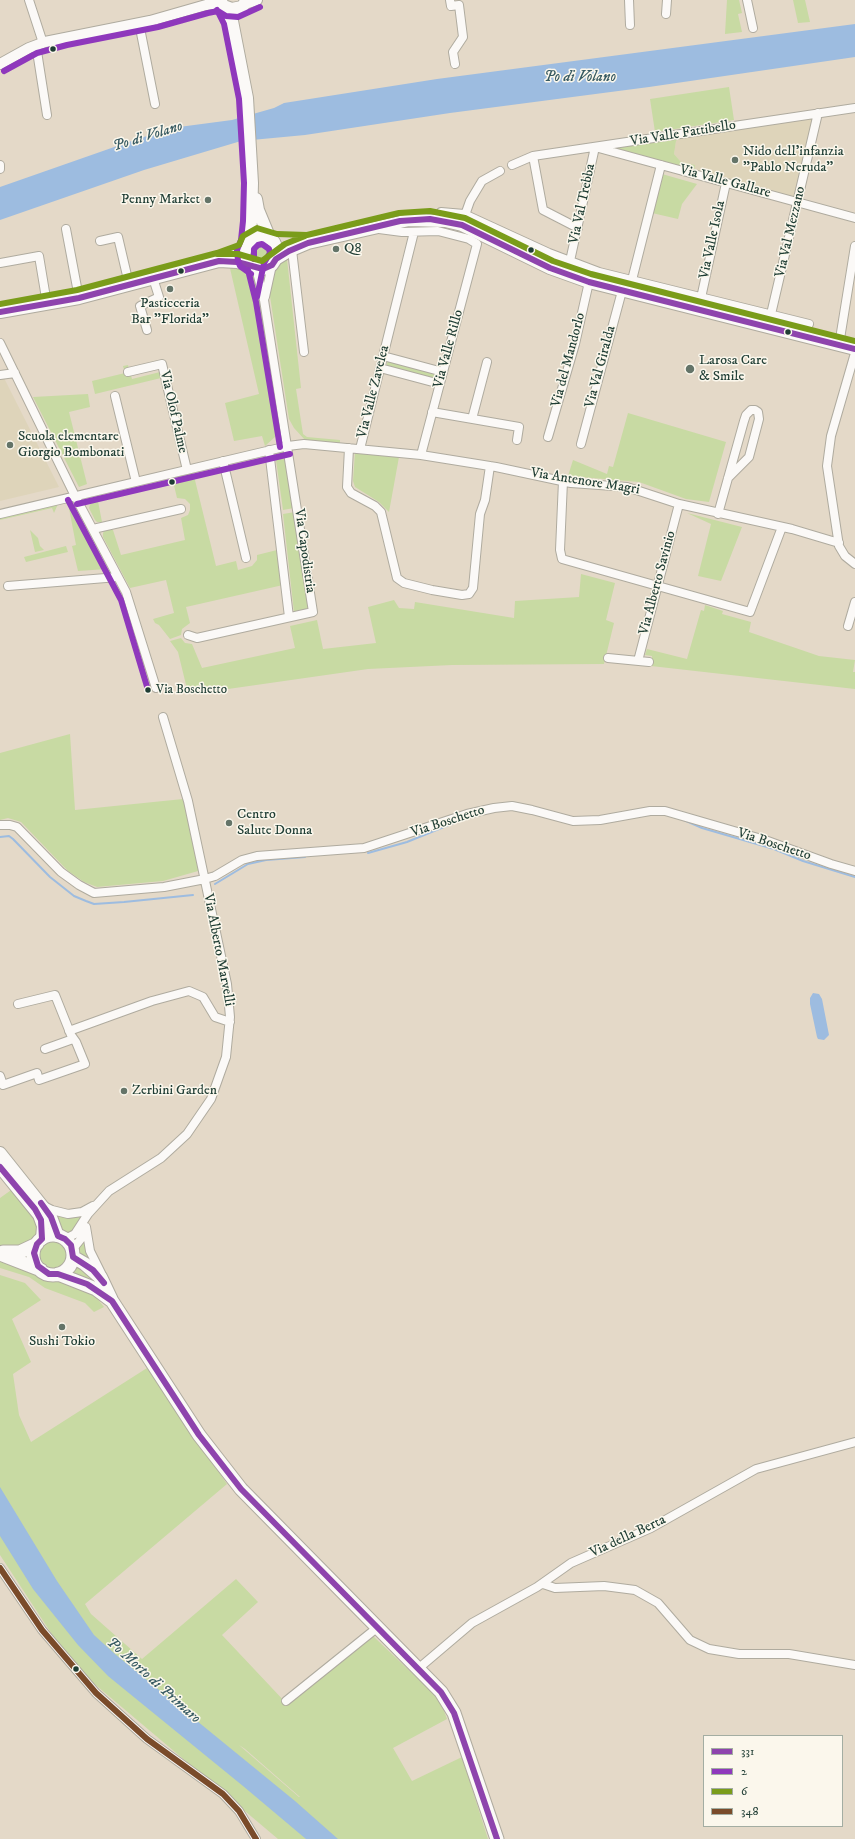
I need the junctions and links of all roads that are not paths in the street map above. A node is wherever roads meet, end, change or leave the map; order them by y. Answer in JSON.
{"nodes":[{"id":1,"x":30,"y":0,"type":"edge"},
{"id":2,"x":204,"y":0,"type":"edge"},
{"id":3,"x":256,"y":0,"type":"edge"},
{"id":4,"x":450,"y":0,"type":"edge"},
{"id":5,"x":629,"y":0,"type":"edge"},
{"id":6,"x":667,"y":0,"type":"edge"},
{"id":7,"x":746,"y":0,"type":"edge"},
{"id":8,"x":221,"y":3,"type":"edge"},
{"id":9,"x":243,"y":4,"type":"edge"},
{"id":10,"x":191,"y":9,"type":"junction"},
{"id":11,"x":666,"y":14,"type":"dead end"},
{"id":12,"x":139,"y":23,"type":"junction"},
{"id":13,"x":630,"y":25,"type":"dead end"},
{"id":14,"x":753,"y":28,"type":"dead end"},
{"id":15,"x":235,"y":31,"type":"junction"},
{"id":16,"x":39,"y":44,"type":"junction"},
{"id":17,"x":0,"y":64,"type":"edge"},
{"id":18,"x":455,"y":64,"type":"dead end"},
{"id":19,"x":155,"y":104,"type":"dead end"},
{"id":20,"x":855,"y":108,"type":"edge"},
{"id":21,"x":818,"y":113,"type":"junction"},
{"id":22,"x":47,"y":115,"type":"dead end"},
{"id":23,"x":596,"y":147,"type":"junction"},
{"id":24,"x":533,"y":156,"type":"junction"},
{"id":25,"x":0,"y":165,"type":"edge"},
{"id":26,"x":512,"y":165,"type":"dead end"},
{"id":27,"x":661,"y":165,"type":"junction"},
{"id":28,"x":0,"y":169,"type":"edge"},
{"id":29,"x":500,"y":171,"type":"dead end"},
{"id":30,"x":252,"y":183,"type":"junction"},
{"id":31,"x":726,"y":183,"type":"junction"},
{"id":32,"x":798,"y":202,"type":"junction"},
{"id":33,"x":855,"y":218,"type":"edge"},
{"id":34,"x":463,"y":220,"type":"junction"},
{"id":35,"x":400,"y":221,"type":"junction"},
{"id":36,"x":370,"y":228,"type":"junction"},
{"id":37,"x":578,"y":228,"type":"junction"},
{"id":38,"x":66,"y":229,"type":"dead end"},
{"id":39,"x":414,"y":232,"type":"junction"},
{"id":40,"x":272,"y":240,"type":"junction"},
{"id":41,"x":100,"y":241,"type":"dead end"},
{"id":42,"x":308,"y":243,"type":"junction"},
{"id":43,"x":247,"y":246,"type":"junction"},
{"id":44,"x":855,"y":246,"type":"edge"},
{"id":45,"x":292,"y":250,"type":"junction"},
{"id":46,"x":219,"y":262,"type":"junction"},
{"id":47,"x":274,"y":262,"type":"junction"},
{"id":48,"x":570,"y":262,"type":"junction"},
{"id":49,"x":0,"y":263,"type":"edge"},
{"id":50,"x":253,"y":267,"type":"junction"},
{"id":51,"x":153,"y":278,"type":"junction"},
{"id":52,"x":632,"y":280,"type":"junction"},
{"id":53,"x":589,"y":282,"type":"junction"},
{"id":54,"x":129,"y":284,"type":"junction"},
{"id":55,"x":622,"y":291,"type":"junction"},
{"id":56,"x":79,"y":298,"type":"junction"},
{"id":57,"x":701,"y":298,"type":"junction"},
{"id":58,"x":264,"y":300,"type":"junction"},
{"id":59,"x":47,"y":304,"type":"junction"},
{"id":60,"x":0,"y":312,"type":"edge"},
{"id":61,"x":770,"y":321,"type":"junction"},
{"id":62,"x":809,"y":324,"type":"dead end"},
{"id":63,"x":147,"y":330,"type":"dead end"},
{"id":64,"x":0,"y":343,"type":"edge"},
{"id":65,"x":839,"y":345,"type":"junction"},
{"id":66,"x":855,"y":349,"type":"edge"},
{"id":67,"x":304,"y":352,"type":"dead end"},
{"id":68,"x":855,"y":353,"type":"edge"},
{"id":69,"x":383,"y":356,"type":"junction"},
{"id":70,"x":488,"y":362,"type":"dead end"},
{"id":71,"x":380,"y":368,"type":"junction"},
{"id":72,"x":128,"y":372,"type":"dead end"},
{"id":73,"x":443,"y":372,"type":"junction"},
{"id":74,"x":15,"y":373,"type":"junction"},
{"id":75,"x":0,"y":375,"type":"edge"},
{"id":76,"x":440,"y":384,"type":"junction"},
{"id":77,"x":115,"y":396,"type":"dead end"},
{"id":78,"x":432,"y":412,"type":"junction"},
{"id":79,"x":472,"y":419,"type":"junction"},
{"id":80,"x":741,"y":432,"type":"junction"},
{"id":81,"x":755,"y":436,"type":"junction"},
{"id":82,"x":548,"y":437,"type":"dead end"},
{"id":83,"x":517,"y":440,"type":"dead end"},
{"id":84,"x":581,"y":444,"type":"dead end"},
{"id":85,"x":288,"y":446,"type":"junction"},
{"id":86,"x":349,"y":448,"type":"junction"},
{"id":87,"x":360,"y":449,"type":"junction"},
{"id":88,"x":269,"y":450,"type":"junction"},
{"id":89,"x":421,"y":455,"type":"junction"},
{"id":90,"x":223,"y":461,"type":"junction"},
{"id":91,"x":490,"y":466,"type":"junction"},
{"id":92,"x":187,"y":470,"type":"junction"},
{"id":93,"x":728,"y":478,"type":"junction"},
{"id":94,"x":563,"y":481,"type":"junction"},
{"id":95,"x":136,"y":482,"type":"junction"},
{"id":96,"x":75,"y":496,"type":"junction"},
{"id":97,"x":679,"y":504,"type":"junction"},
{"id":98,"x":182,"y":509,"type":"dead end"},
{"id":99,"x":0,"y":514,"type":"edge"},
{"id":100,"x":718,"y":514,"type":"junction"},
{"id":101,"x":782,"y":527,"type":"junction"},
{"id":102,"x":92,"y":529,"type":"junction"},
{"id":103,"x":839,"y":543,"type":"junction"},
{"id":104,"x":246,"y":558,"type":"dead end"},
{"id":105,"x":855,"y":564,"type":"edge"},
{"id":106,"x":118,"y":578,"type":"junction"},
{"id":107,"x":8,"y":586,"type":"dead end"},
{"id":108,"x":657,"y":587,"type":"junction"},
{"id":109,"x":855,"y":602,"type":"edge"},
{"id":110,"x":289,"y":617,"type":"junction"},
{"id":111,"x":848,"y":626,"type":"dead end"},
{"id":112,"x":188,"y":636,"type":"dead end"},
{"id":113,"x":608,"y":658,"type":"dead end"},
{"id":114,"x":638,"y":661,"type":"junction"},
{"id":115,"x":649,"y":662,"type":"dead end"},
{"id":116,"x":156,"y":688,"type":"dead end"},
{"id":117,"x":163,"y":717,"type":"dead end"},
{"id":118,"x":0,"y":825,"type":"edge"},
{"id":119,"x":855,"y":871,"type":"edge"},
{"id":120,"x":205,"y":879,"type":"junction"},
{"id":121,"x":18,"y":1004,"type":"dead end"},
{"id":122,"x":230,"y":1022,"type":"junction"},
{"id":123,"x":71,"y":1035,"type":"junction"},
{"id":124,"x":45,"y":1049,"type":"dead end"},
{"id":125,"x":0,"y":1076,"type":"edge"},
{"id":126,"x":0,"y":1153,"type":"edge"},
{"id":127,"x":0,"y":1167,"type":"edge"},
{"id":128,"x":97,"y":1203,"type":"junction"},
{"id":129,"x":43,"y":1206,"type":"junction"},
{"id":130,"x":88,"y":1214,"type":"junction"},
{"id":131,"x":86,"y":1227,"type":"junction"},
{"id":132,"x":40,"y":1241,"type":"junction"},
{"id":133,"x":67,"y":1245,"type":"junction"},
{"id":134,"x":0,"y":1253,"type":"edge"},
{"id":135,"x":41,"y":1270,"type":"junction"},
{"id":136,"x":58,"y":1274,"type":"junction"},
{"id":137,"x":107,"y":1288,"type":"junction"},
{"id":138,"x":112,"y":1301,"type":"junction"},
{"id":139,"x":855,"y":1442,"type":"edge"},
{"id":140,"x":0,"y":1568,"type":"edge"},
{"id":141,"x":543,"y":1584,"type":"junction"},
{"id":142,"x":378,"y":1627,"type":"junction"},
{"id":143,"x":855,"y":1665,"type":"edge"},
{"id":144,"x":420,"y":1668,"type":"junction"},
{"id":145,"x":286,"y":1700,"type":"dead end"},
{"id":146,"x":256,"y":1839,"type":"edge"},
{"id":147,"x":497,"y":1839,"type":"edge"}],
"edges":[{"from":1,"to":16,"type":"street"},
{"from":2,"to":10,"type":"street"},
{"from":3,"to":9,"type":"street"},
{"from":4,"to":18,"type":"street"},
{"from":5,"to":13,"type":"street"},
{"from":6,"to":11,"type":"street"},
{"from":7,"to":14,"type":"street"},
{"from":8,"to":9,"type":"main road"},
{"from":8,"to":10,"type":"street"},
{"from":8,"to":15,"type":"main road"},
{"from":9,"to":15,"type":"main road"},
{"from":10,"to":12,"type":"street"},
{"from":12,"to":16,"type":"street"},
{"from":12,"to":19,"type":"street"},
{"from":15,"to":30,"type":"main road"},
{"from":16,"to":17,"type":"street"},
{"from":16,"to":22,"type":"street"},
{"from":20,"to":21,"type":"street","name":"Via Valle Fattibello"},
{"from":21,"to":23,"type":"street","name":"Via Valle Fattibello"},
{"from":21,"to":32,"type":"street","name":"Via Val Mezzano"},
{"from":23,"to":24,"type":"street","name":"Via Valle Fattibello"},
{"from":23,"to":27,"type":"street","name":"Via Valle Gallare"},
{"from":23,"to":37,"type":"street","name":"Via Val Trebba"},
{"from":24,"to":26,"type":"street","name":"Via Valle Fattibello"},
{"from":24,"to":37,"type":"street"},
{"from":25,"to":28,"type":"street"},
{"from":27,"to":31,"type":"street","name":"Via Valle Gallare"},
{"from":27,"to":52,"type":"street"},
{"from":29,"to":34,"type":"street"},
{"from":30,"to":40,"type":"main road"},
{"from":30,"to":43,"type":"main road"},
{"from":31,"to":32,"type":"street","name":"Via Valle Gallare"},
{"from":31,"to":57,"type":"street","name":"Via Valle Isola"},
{"from":32,"to":33,"type":"street","name":"Via Valle Gallare"},
{"from":32,"to":61,"type":"street","name":"Via Val Mezzano"},
{"from":34,"to":35,"type":"main road"},
{"from":34,"to":48,"type":"street"},
{"from":34,"to":53,"type":"main road"},
{"from":35,"to":36,"type":"main road"},
{"from":35,"to":39,"type":"street"},
{"from":36,"to":39,"type":"street"},
{"from":36,"to":42,"type":"main road"},
{"from":37,"to":48,"type":"street","name":"Via Val Trebba"},
{"from":38,"to":56,"type":"street"},
{"from":39,"to":69,"type":"street","name":"Via Valle Zavelea"},
{"from":39,"to":73,"type":"street","name":"Via Valle Rillo"},
{"from":40,"to":42,"type":"main road"},
{"from":40,"to":43,"type":"main road"},
{"from":40,"to":47,"type":"main road"},
{"from":41,"to":54,"type":"street"},
{"from":42,"to":45,"type":"main road"},
{"from":43,"to":46,"type":"main road"},
{"from":43,"to":50,"type":"main road"},
{"from":44,"to":65,"type":"street"},
{"from":45,"to":47,"type":"main road"},
{"from":45,"to":67,"type":"street"},
{"from":46,"to":50,"type":"main road"},
{"from":46,"to":51,"type":"main road"},
{"from":47,"to":50,"type":"main road"},
{"from":47,"to":58,"type":"street","name":"Via Capodistria"},
{"from":48,"to":52,"type":"street"},
{"from":49,"to":59,"type":"street"},
{"from":50,"to":58,"type":"street","name":"Via Capodistria"},
{"from":51,"to":54,"type":"main road"},
{"from":51,"to":63,"type":"street"},
{"from":52,"to":57,"type":"street"},
{"from":53,"to":55,"type":"main road"},
{"from":53,"to":82,"type":"street","name":"Via del Mandorlo"},
{"from":54,"to":56,"type":"main road"},
{"from":55,"to":61,"type":"main road"},
{"from":55,"to":84,"type":"street","name":"Via Val Giralda"},
{"from":56,"to":59,"type":"main road"},
{"from":57,"to":61,"type":"street"},
{"from":58,"to":85,"type":"street","name":"Via Capodistria"},
{"from":59,"to":60,"type":"main road"},
{"from":61,"to":62,"type":"street"},
{"from":61,"to":65,"type":"main road"},
{"from":64,"to":74,"type":"street"},
{"from":65,"to":66,"type":"main road"},
{"from":68,"to":103,"type":"street"},
{"from":69,"to":71,"type":"street","name":"Via Valle Zavelea"},
{"from":69,"to":73,"type":"street"},
{"from":70,"to":79,"type":"street"},
{"from":71,"to":76,"type":"street"},
{"from":71,"to":87,"type":"street","name":"Via Valle Zavelea"},
{"from":72,"to":92,"type":"street","name":"Via Olof Palme"},
{"from":73,"to":76,"type":"street","name":"Via Valle Rillo"},
{"from":74,"to":75,"type":"street"},
{"from":74,"to":96,"type":"street"},
{"from":76,"to":78,"type":"street","name":"Via Valle Rillo"},
{"from":77,"to":95,"type":"street"},
{"from":78,"to":79,"type":"street"},
{"from":78,"to":89,"type":"street","name":"Via Valle Rillo"},
{"from":79,"to":83,"type":"street"},
{"from":80,"to":81,"type":"street"},
{"from":80,"to":81,"type":"street"},
{"from":80,"to":93,"type":"street"},
{"from":81,"to":93,"type":"street"},
{"from":85,"to":86,"type":"street"},
{"from":85,"to":88,"type":"street"},
{"from":85,"to":110,"type":"street","name":"Via Capodistria"},
{"from":86,"to":87,"type":"street"},
{"from":86,"to":91,"type":"street"},
{"from":87,"to":89,"type":"street","name":"Via Valle Zavelea"},
{"from":88,"to":90,"type":"street"},
{"from":88,"to":110,"type":"street","name":"Via Capodistria"},
{"from":89,"to":91,"type":"street","name":"Via Valle Zavelea"},
{"from":90,"to":92,"type":"street"},
{"from":90,"to":104,"type":"street"},
{"from":91,"to":94,"type":"street","name":"Via Antenore Magri"},
{"from":92,"to":95,"type":"street"},
{"from":93,"to":100,"type":"street"},
{"from":94,"to":97,"type":"street","name":"Via Antenore Magri"},
{"from":94,"to":108,"type":"street"},
{"from":95,"to":96,"type":"street"},
{"from":96,"to":99,"type":"street"},
{"from":96,"to":102,"type":"street"},
{"from":97,"to":100,"type":"street","name":"Via Antenore Magri"},
{"from":97,"to":108,"type":"street","name":"Via Alberto Savinio"},
{"from":98,"to":102,"type":"street"},
{"from":100,"to":101,"type":"street","name":"Via Antenore Magri"},
{"from":101,"to":103,"type":"street","name":"Via Antenore Magri"},
{"from":101,"to":108,"type":"street"},
{"from":102,"to":106,"type":"street"},
{"from":103,"to":105,"type":"street"},
{"from":106,"to":107,"type":"street"},
{"from":106,"to":116,"type":"street"},
{"from":108,"to":114,"type":"street","name":"Via Alberto Savinio"},
{"from":109,"to":111,"type":"street"},
{"from":110,"to":112,"type":"street"},
{"from":113,"to":114,"type":"street"},
{"from":114,"to":115,"type":"street"},
{"from":117,"to":120,"type":"street"},
{"from":118,"to":120,"type":"street","name":"Via Boschetto"},
{"from":119,"to":120,"type":"street","name":"Via Boschetto"},
{"from":120,"to":122,"type":"street","name":"Via Alberto Marvelli"},
{"from":121,"to":123,"type":"street"},
{"from":122,"to":123,"type":"street","name":"Via Alberto Marvelli"},
{"from":122,"to":128,"type":"street","name":"Via Alberto Marvelli"},
{"from":123,"to":124,"type":"street","name":"Via Alberto Marvelli"},
{"from":123,"to":125,"type":"street"},
{"from":126,"to":129,"type":"main road"},
{"from":127,"to":132,"type":"main road"},
{"from":128,"to":129,"type":"street","name":"Via Alberto Marvelli"},
{"from":128,"to":130,"type":"street","name":"Via Alberto Marvelli"},
{"from":129,"to":133,"type":"main road"},
{"from":130,"to":131,"type":"street"},
{"from":130,"to":133,"type":"street","name":"Via Alberto Marvelli"},
{"from":131,"to":133,"type":"street"},
{"from":131,"to":137,"type":"street"},
{"from":132,"to":133,"type":"main road"},
{"from":132,"to":134,"type":"main road"},
{"from":132,"to":135,"type":"main road"},
{"from":133,"to":136,"type":"main road"},
{"from":133,"to":137,"type":"main road"},
{"from":134,"to":135,"type":"main road"},
{"from":135,"to":136,"type":"main road"},
{"from":136,"to":138,"type":"main road"},
{"from":137,"to":138,"type":"main road"},
{"from":138,"to":142,"type":"main road"},
{"from":139,"to":141,"type":"street","name":"Via della Berta"},
{"from":140,"to":146,"type":"street"},
{"from":141,"to":143,"type":"street"},
{"from":141,"to":144,"type":"street","name":"Via della Berta"},
{"from":142,"to":144,"type":"main road"},
{"from":142,"to":145,"type":"street"},
{"from":144,"to":147,"type":"main road"}]}
